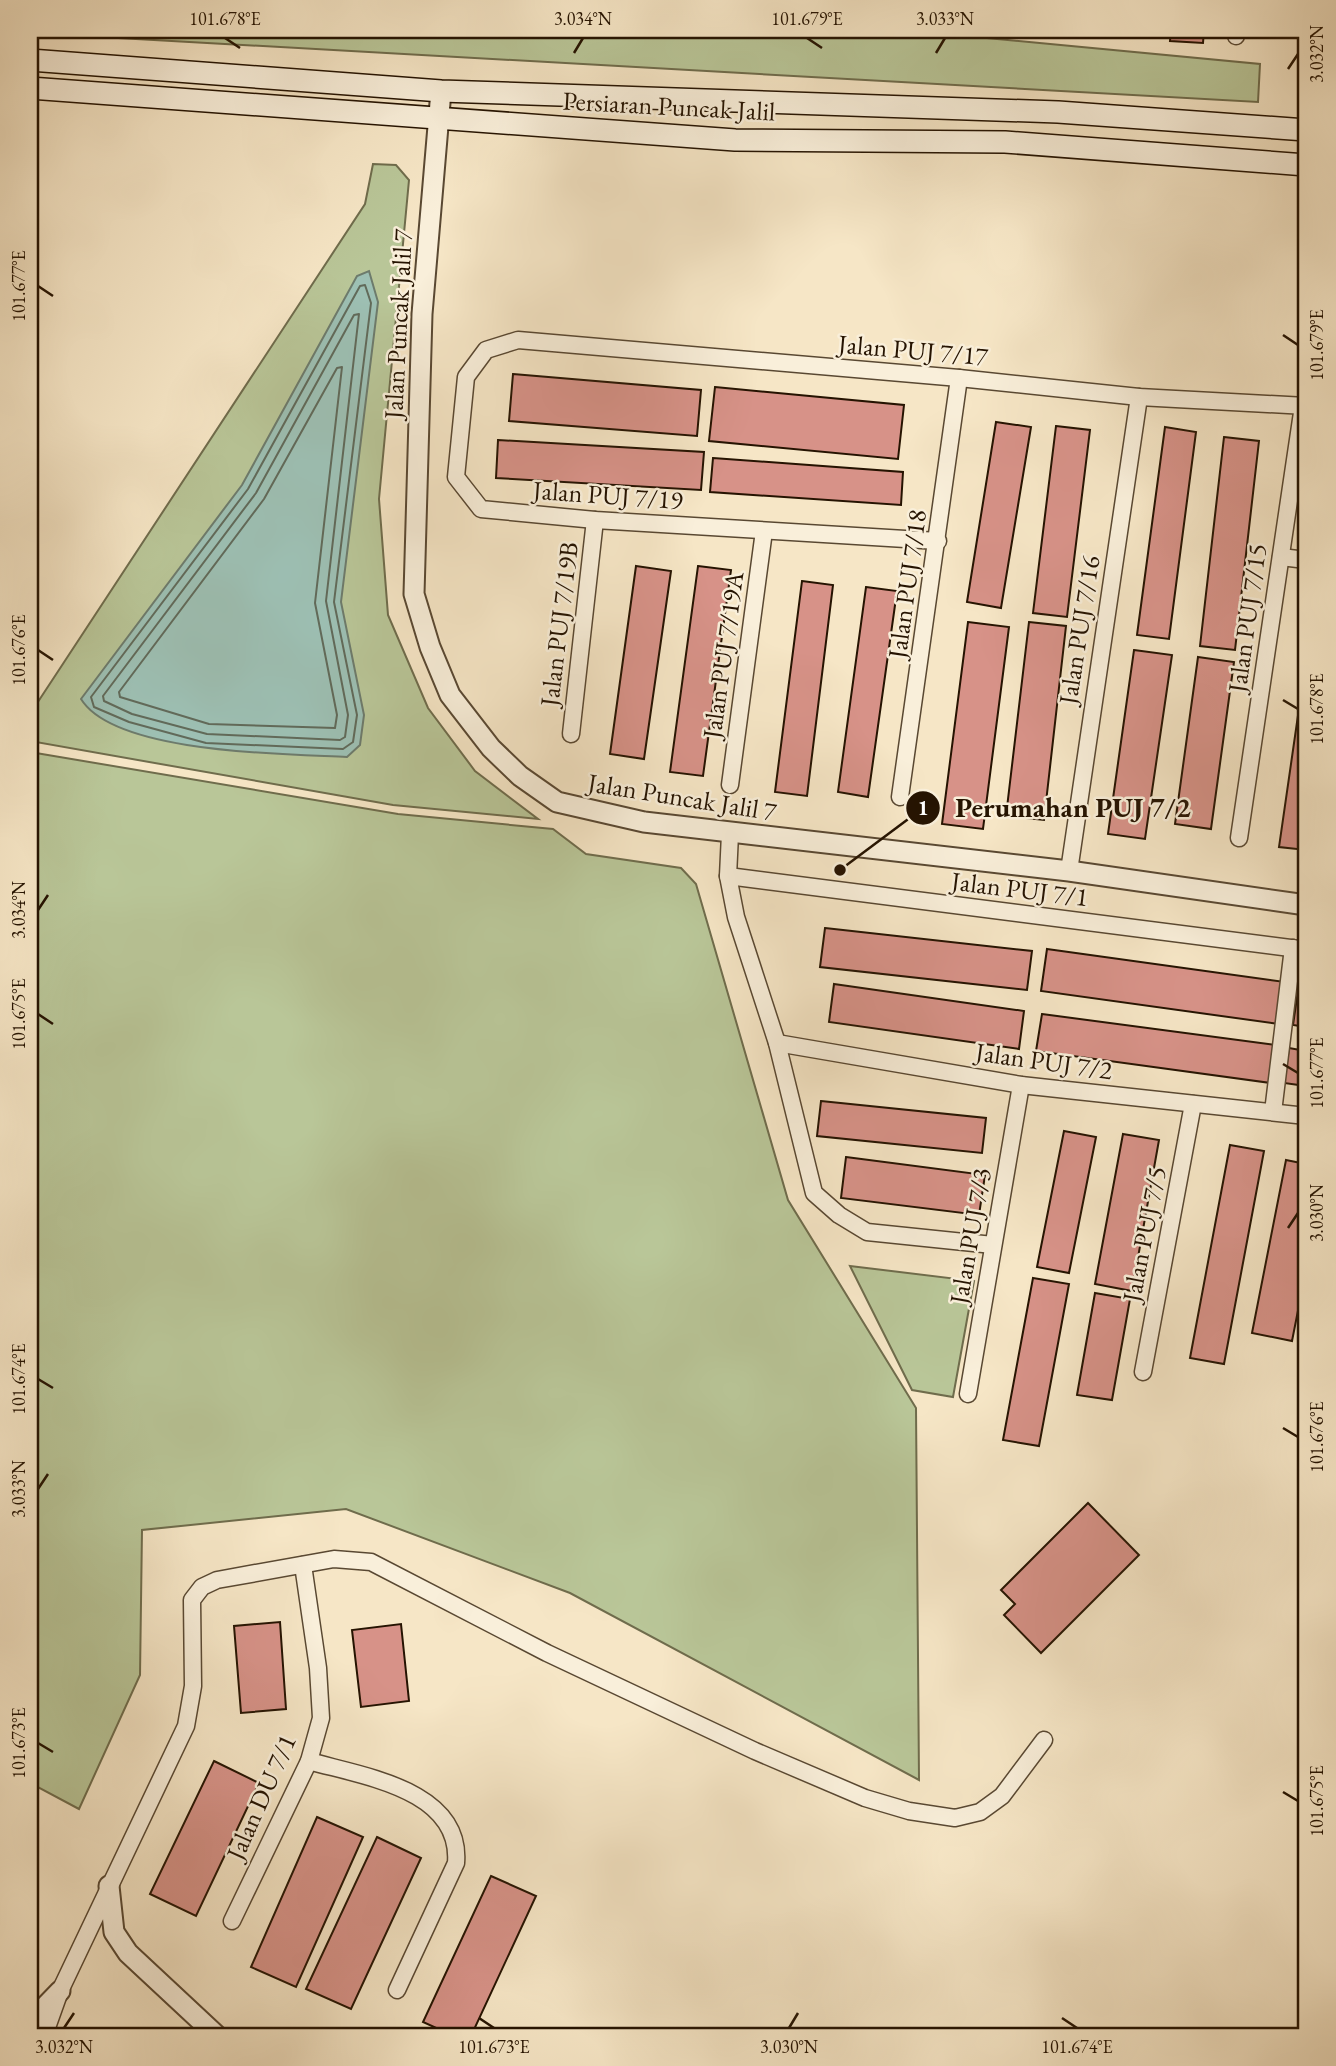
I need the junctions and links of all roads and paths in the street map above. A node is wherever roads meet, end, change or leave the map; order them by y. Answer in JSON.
{"nodes":[{"id":1,"x":30,"y":60,"type":"edge"},
{"id":2,"x":30,"y":88,"type":"edge"},
{"id":3,"x":441,"y":91,"type":"junction"},
{"id":4,"x":438,"y":119,"type":"junction"},
{"id":5,"x":1306,"y":130,"type":"edge"},
{"id":6,"x":1306,"y":165,"type":"edge"},
{"id":7,"x":518,"y":340,"type":"joint"},
{"id":8,"x":959,"y":378,"type":"junction"},
{"id":9,"x":1139,"y":397,"type":"junction"},
{"id":10,"x":1305,"y":406,"type":"edge"},
{"id":11,"x":595,"y":520,"type":"junction"},
{"id":12,"x":764,"y":531,"type":"junction"},
{"id":13,"x":939,"y":541,"type":"junction"},
{"id":14,"x":1281,"y":557,"type":"junction"},
{"id":15,"x":1306,"y":559,"type":"edge"},
{"id":16,"x":571,"y":734,"type":"dead end"},
{"id":17,"x":730,"y":785,"type":"dead end"},
{"id":18,"x":900,"y":797,"type":"dead end"},
{"id":19,"x":730,"y":834,"type":"junction"},
{"id":20,"x":1239,"y":838,"type":"dead end"},
{"id":21,"x":1069,"y":871,"type":"junction"},
{"id":22,"x":728,"y":876,"type":"junction"},
{"id":23,"x":1306,"y":905,"type":"edge"},
{"id":24,"x":1299,"y":949,"type":"edge"},
{"id":25,"x":777,"y":1043,"type":"junction"},
{"id":26,"x":1021,"y":1085,"type":"junction"},
{"id":27,"x":1193,"y":1104,"type":"junction"},
{"id":28,"x":1273,"y":1112,"type":"junction"},
{"id":29,"x":1306,"y":1116,"type":"edge"},
{"id":30,"x":993,"y":1245,"type":"junction"},
{"id":31,"x":1143,"y":1372,"type":"dead end"},
{"id":32,"x":968,"y":1394,"type":"dead end"},
{"id":33,"x":303,"y":1565,"type":"junction"},
{"id":34,"x":1044,"y":1740,"type":"dead end"},
{"id":35,"x":309,"y":1761,"type":"junction"},
{"id":36,"x":109,"y":1886,"type":"junction"},
{"id":37,"x":232,"y":1921,"type":"dead end"},
{"id":38,"x":397,"y":1990,"type":"dead end"},
{"id":39,"x":60,"y":1991,"type":"junction"},
{"id":40,"x":30,"y":2022,"type":"edge"},
{"id":41,"x":44,"y":2036,"type":"edge"},
{"id":42,"x":217,"y":2036,"type":"edge"}],
"edges":[{"from":1,"to":3,"type":"main road","name":"Persiaran Puncak Jalil"},
{"from":2,"to":4,"type":"main road","name":"Persiaran Puncak Jalil"},
{"from":3,"to":4,"type":"street","name":"Jalan Puncak Jalil 7"},
{"from":3,"to":5,"type":"main road","name":"Persiaran Puncak Jalil"},
{"from":4,"to":6,"type":"main road","name":"Persiaran Puncak Jalil"},
{"from":4,"to":19,"type":"street","name":"Jalan Puncak Jalil 7"},
{"from":7,"to":8,"type":"street","name":"Jalan PUJ 7/17"},
{"from":7,"to":11,"type":"street","name":"Jalan PUJ 7/19"},
{"from":8,"to":9,"type":"street","name":"Jalan PUJ 7/17"},
{"from":8,"to":13,"type":"street","name":"Jalan PUJ 7/18"},
{"from":9,"to":10,"type":"street","name":"Jalan PUJ 7/17"},
{"from":9,"to":21,"type":"street","name":"Jalan PUJ 7/16"},
{"from":10,"to":14,"type":"street","name":"Jalan PUJ 7/15"},
{"from":11,"to":12,"type":"street","name":"Jalan PUJ 7/19"},
{"from":11,"to":16,"type":"street","name":"Jalan PUJ 7/19B"},
{"from":12,"to":13,"type":"street","name":"Jalan PUJ 7/19"},
{"from":12,"to":17,"type":"street","name":"Jalan PUJ 7/19A"},
{"from":13,"to":18,"type":"street","name":"Jalan PUJ 7/18"},
{"from":14,"to":15,"type":"street"},
{"from":14,"to":20,"type":"street","name":"Jalan PUJ 7/15"},
{"from":19,"to":21,"type":"street","name":"Jalan Puncak Jalil 7"},
{"from":19,"to":22,"type":"street"},
{"from":21,"to":23,"type":"street","name":"Jalan Puncak Jalil 7"},
{"from":22,"to":24,"type":"street","name":"Jalan PUJ 7/1"},
{"from":22,"to":25,"type":"street"},
{"from":24,"to":28,"type":"street"},
{"from":25,"to":26,"type":"street","name":"Jalan PUJ 7/2"},
{"from":25,"to":30,"type":"street"},
{"from":26,"to":27,"type":"street","name":"Jalan PUJ 7/2"},
{"from":26,"to":30,"type":"street","name":"Jalan PUJ 7/3"},
{"from":27,"to":28,"type":"street","name":"Jalan PUJ 7/2"},
{"from":27,"to":31,"type":"street","name":"Jalan PUJ 7/5"},
{"from":28,"to":29,"type":"street","name":"Jalan PUJ 7/2"},
{"from":30,"to":32,"type":"street","name":"Jalan PUJ 7/3"},
{"from":33,"to":34,"type":"street"},
{"from":33,"to":35,"type":"street","name":"Jalan DU 7/1"},
{"from":33,"to":36,"type":"street"},
{"from":35,"to":37,"type":"street","name":"Jalan DU 7/1"},
{"from":35,"to":38,"type":"street"},
{"from":36,"to":39,"type":"street"},
{"from":36,"to":42,"type":"street"},
{"from":39,"to":40,"type":"street"},
{"from":39,"to":41,"type":"street"}]}
